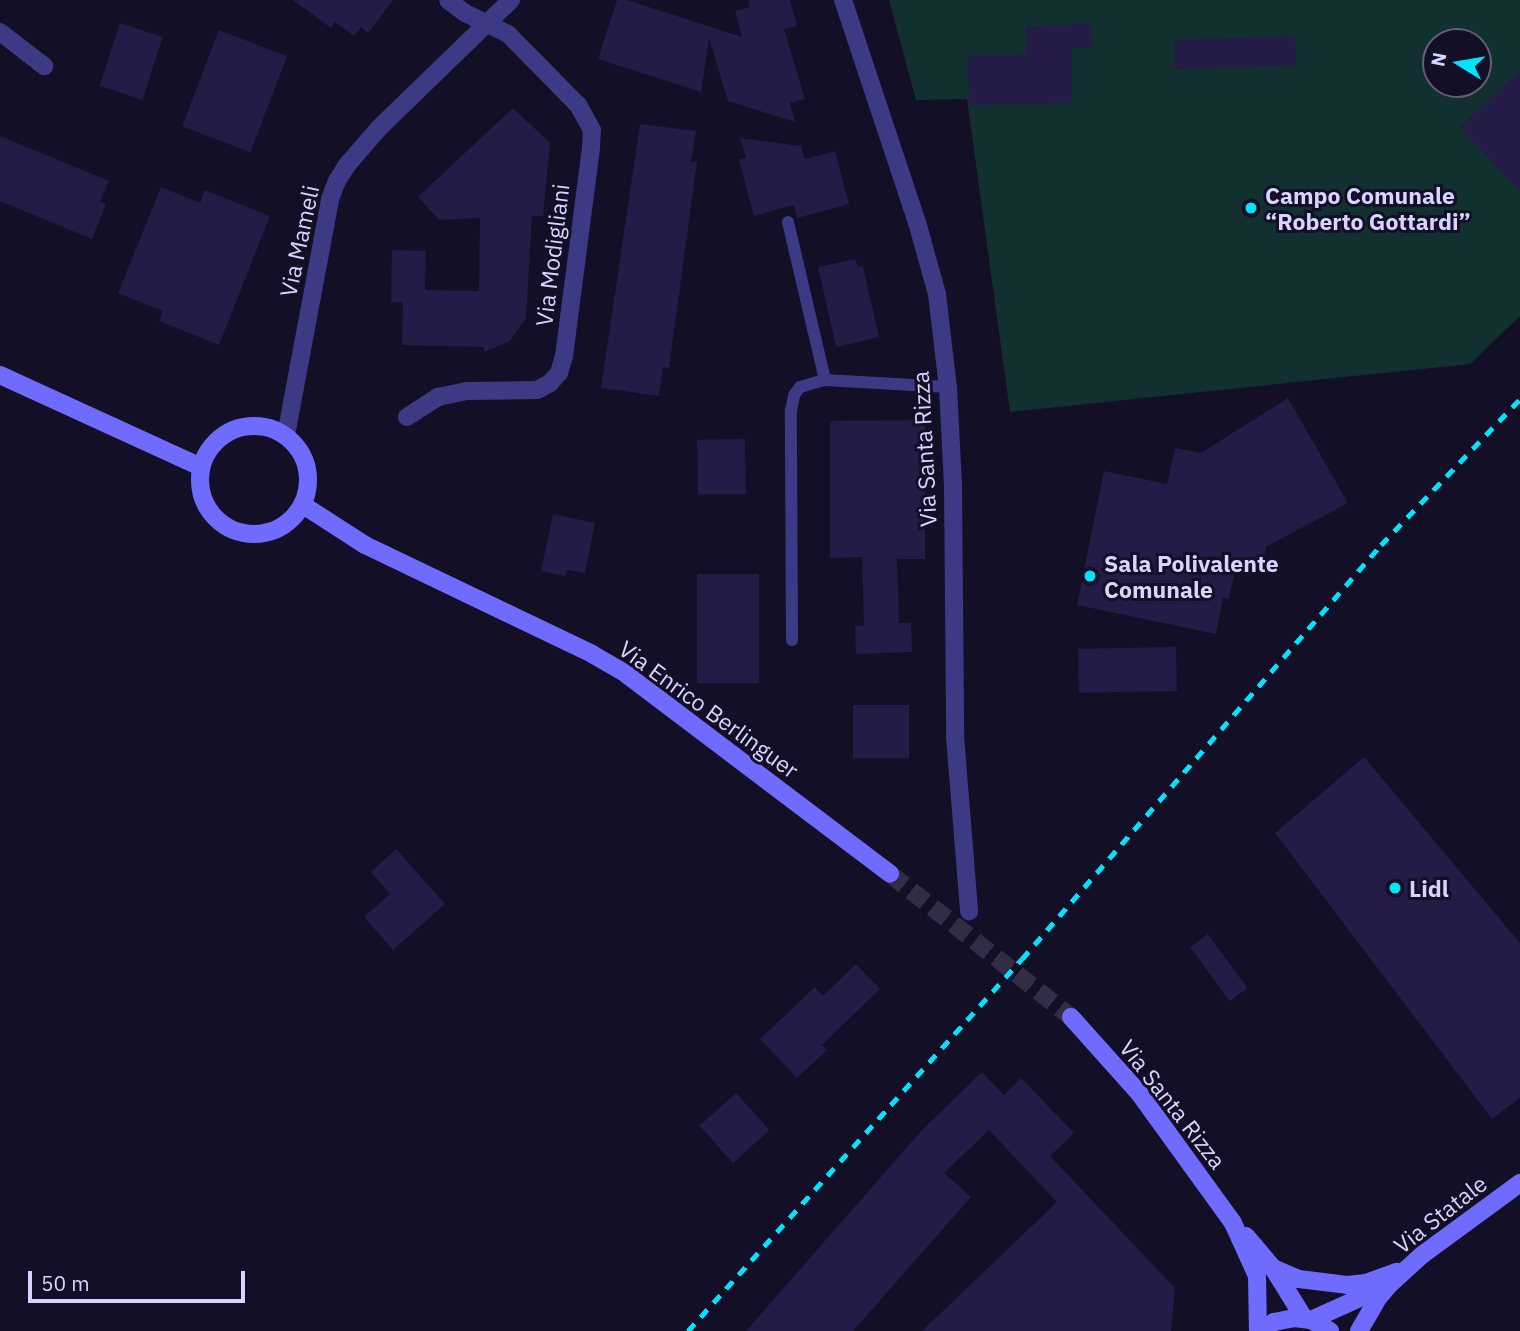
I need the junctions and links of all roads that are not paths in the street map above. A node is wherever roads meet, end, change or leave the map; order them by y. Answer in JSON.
{"nodes":[{"id":1,"x":447,"y":0,"type":"edge"},
{"id":2,"x":511,"y":0,"type":"edge"},
{"id":3,"x":843,"y":0,"type":"edge"},
{"id":4,"x":486,"y":24,"type":"junction"},
{"id":5,"x":0,"y":32,"type":"edge"},
{"id":6,"x":44,"y":66,"type":"dead end"},
{"id":7,"x":788,"y":222,"type":"dead end"},
{"id":8,"x":0,"y":375,"type":"edge"},
{"id":9,"x":825,"y":380,"type":"junction"},
{"id":10,"x":948,"y":387,"type":"junction"},
{"id":11,"x":407,"y":418,"type":"dead end"},
{"id":12,"x":286,"y":435,"type":"junction"},
{"id":13,"x":201,"y":467,"type":"junction"},
{"id":14,"x":303,"y":505,"type":"junction"},
{"id":15,"x":792,"y":640,"type":"dead end"},
{"id":16,"x":890,"y":874,"type":"tunnel mouth"},
{"id":17,"x":969,"y":911,"type":"dead end"},
{"id":18,"x":1071,"y":1017,"type":"tunnel mouth"},
{"id":19,"x":1520,"y":1183,"type":"edge"},
{"id":20,"x":1233,"y":1223,"type":"junction"},
{"id":21,"x":1409,"y":1267,"type":"junction"},
{"id":22,"x":1273,"y":1268,"type":"junction"},
{"id":23,"x":1390,"y":1284,"type":"junction"},
{"id":24,"x":1308,"y":1319,"type":"junction"},
{"id":25,"x":1259,"y":1331,"type":"edge"},
{"id":26,"x":1330,"y":1331,"type":"edge"},
{"id":27,"x":1359,"y":1331,"type":"edge"}],
"edges":[{"from":1,"to":4,"type":"street","name":"Via Modigliani"},
{"from":2,"to":4,"type":"street","name":"Via Mameli"},
{"from":3,"to":10,"type":"street","name":"Via Santa Rizza"},
{"from":4,"to":11,"type":"street","name":"Via Modigliani"},
{"from":4,"to":12,"type":"street","name":"Via Mameli"},
{"from":5,"to":6,"type":"street"},
{"from":7,"to":9,"type":"lane"},
{"from":8,"to":13,"type":"street"},
{"from":9,"to":10,"type":"lane"},
{"from":9,"to":15,"type":"lane"},
{"from":10,"to":17,"type":"street","name":"Via Santa Rizza"},
{"from":12,"to":13,"type":"street"},
{"from":12,"to":14,"type":"street"},
{"from":13,"to":14,"type":"street"},
{"from":14,"to":16,"type":"street","name":"Via Enrico Berlinguer"},
{"from":18,"to":20,"type":"street","name":"Via Santa Rizza"},
{"from":19,"to":21,"type":"street","name":"Via Statale"},
{"from":20,"to":22,"type":"street","name":"Via Santa Rizza"},
{"from":20,"to":25,"type":"street","name":"Via Santa Rizza"},
{"from":21,"to":22,"type":"street","name":"Via Santa Rizza"},
{"from":21,"to":23,"type":"street","name":"Via Statale"},
{"from":22,"to":24,"type":"street","name":"Via Santa Rizza"},
{"from":23,"to":24,"type":"street","name":"Via Statale"},
{"from":23,"to":27,"type":"street","name":"Via Statale"},
{"from":24,"to":25,"type":"street","name":"Via Statale"},
{"from":24,"to":26,"type":"street"}]}
